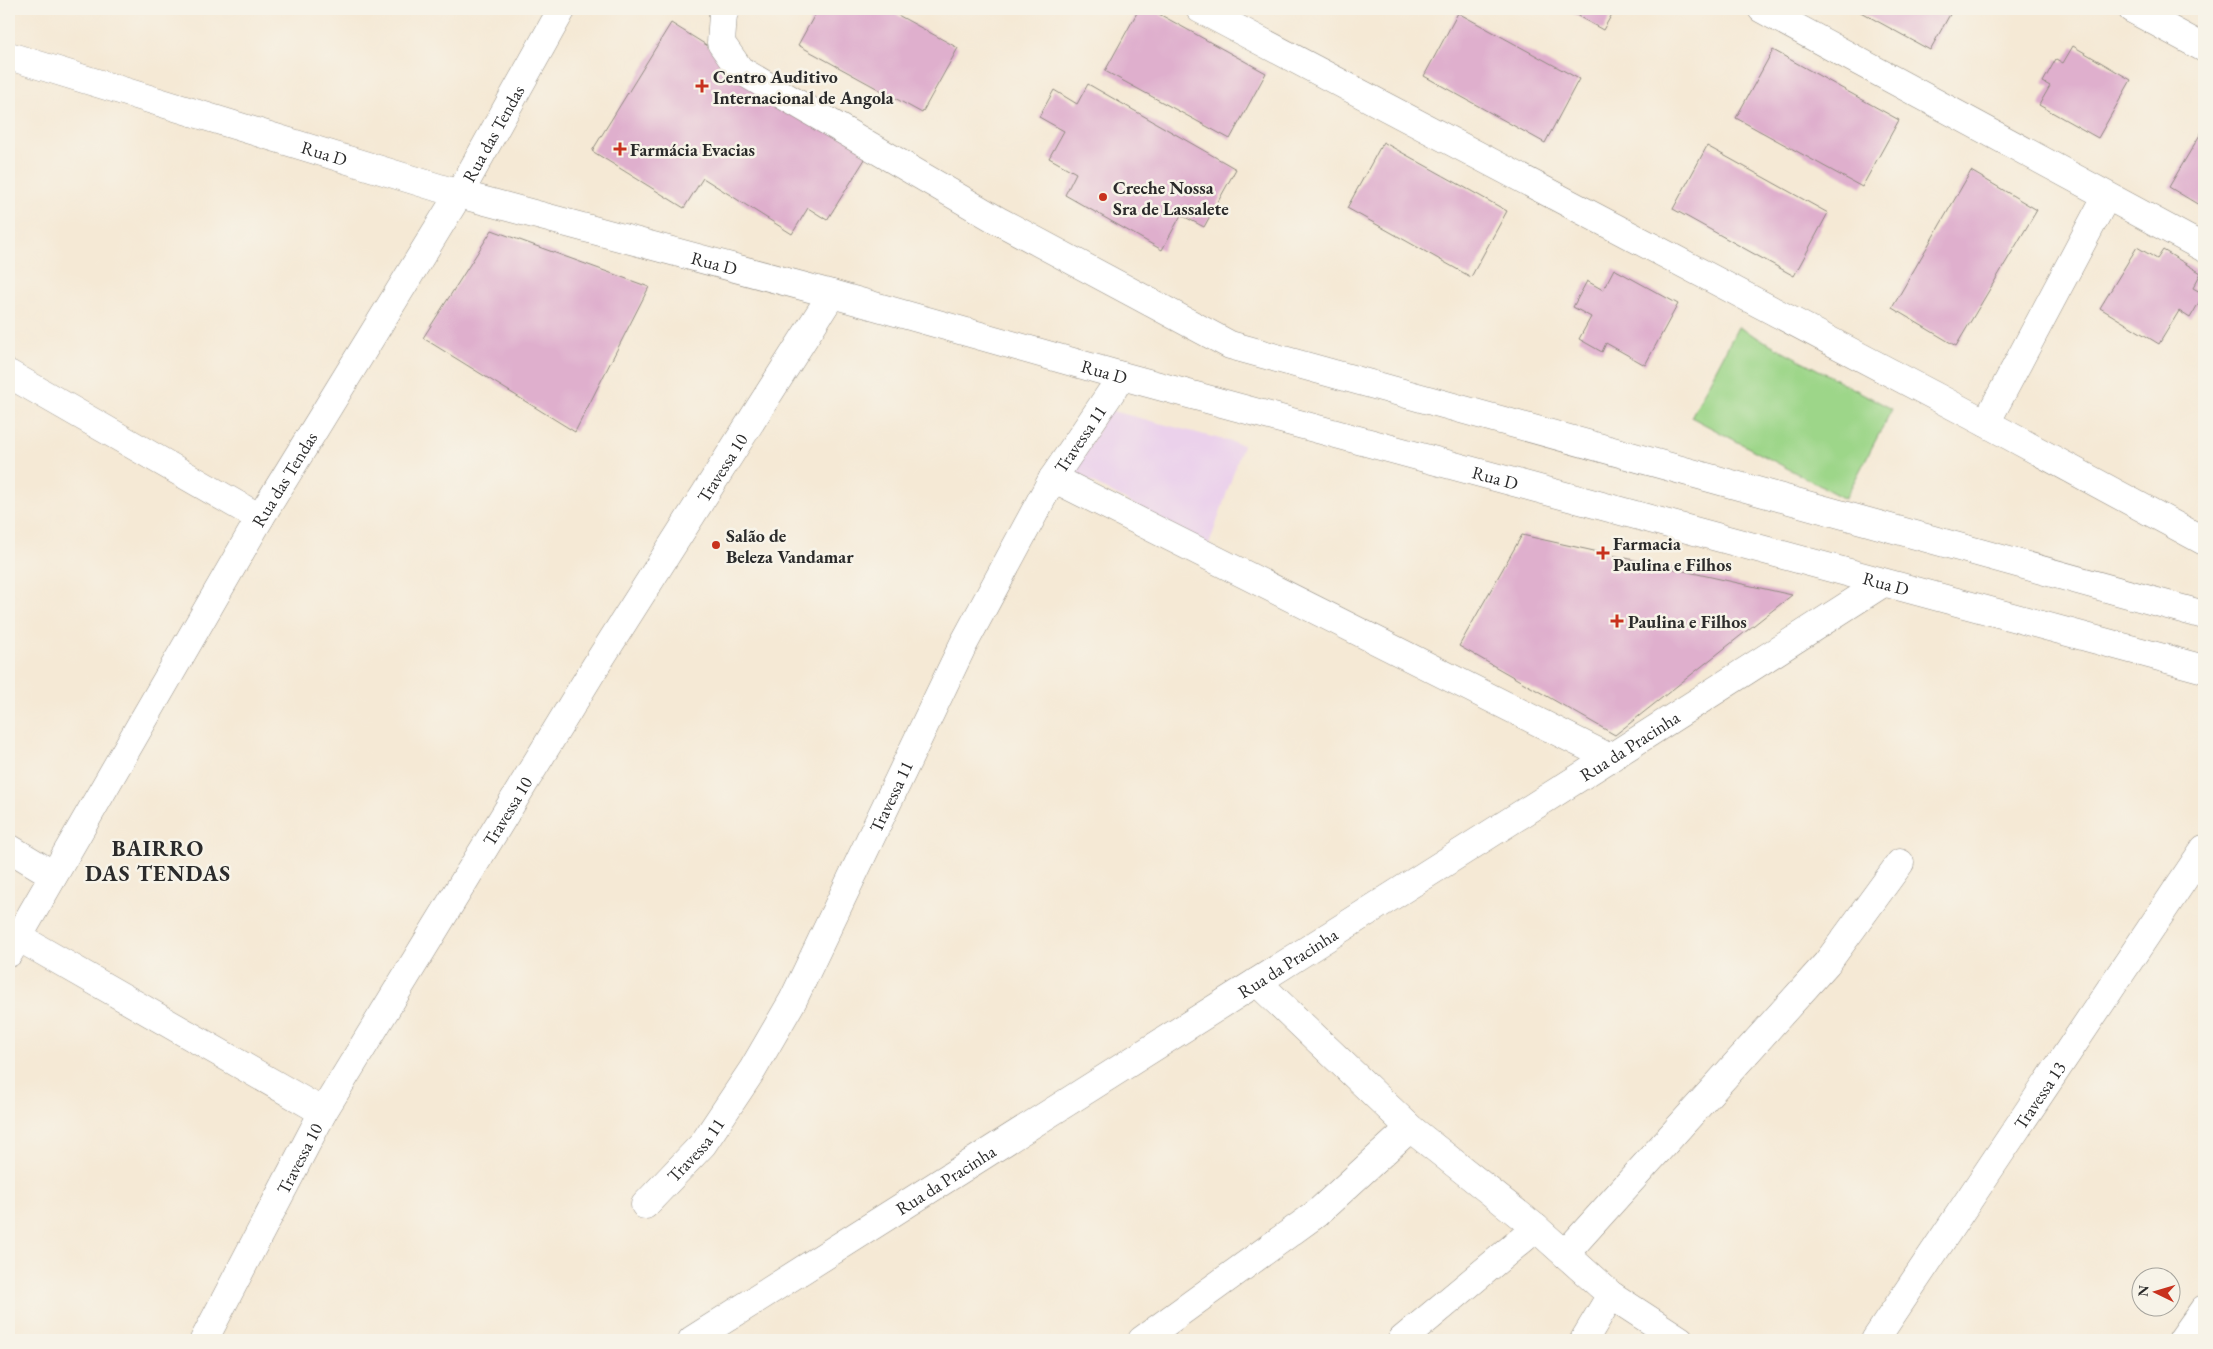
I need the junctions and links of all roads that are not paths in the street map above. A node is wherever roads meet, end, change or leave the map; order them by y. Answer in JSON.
{"nodes":[{"id":1,"x":562,"y":9,"type":"edge"},
{"id":2,"x":726,"y":9,"type":"edge"},
{"id":3,"x":1200,"y":9,"type":"edge"},
{"id":4,"x":1762,"y":9,"type":"edge"},
{"id":5,"x":2132,"y":9,"type":"edge"},
{"id":6,"x":2204,"y":48,"type":"edge"},
{"id":7,"x":9,"y":56,"type":"edge"},
{"id":8,"x":458,"y":194,"type":"junction"},
{"id":9,"x":2106,"y":197,"type":"junction"},
{"id":10,"x":2204,"y":248,"type":"edge"},
{"id":11,"x":832,"y":294,"type":"junction"},
{"id":12,"x":9,"y":374,"type":"edge"},
{"id":13,"x":1122,"y":376,"type":"junction"},
{"id":14,"x":1986,"y":422,"type":"junction"},
{"id":15,"x":1053,"y":478,"type":"junction"},
{"id":16,"x":260,"y":518,"type":"junction"},
{"id":17,"x":2204,"y":541,"type":"edge"},
{"id":18,"x":1882,"y":583,"type":"junction"},
{"id":19,"x":2204,"y":615,"type":"edge"},
{"id":20,"x":2204,"y":669,"type":"edge"},
{"id":21,"x":1610,"y":758,"type":"junction"},
{"id":22,"x":9,"y":848,"type":"edge"},
{"id":23,"x":2204,"y":850,"type":"edge"},
{"id":24,"x":1900,"y":863,"type":"dead end"},
{"id":25,"x":52,"y":874,"type":"junction"},
{"id":26,"x":13,"y":945,"type":"edge"},
{"id":27,"x":1257,"y":982,"type":"junction"},
{"id":28,"x":322,"y":1112,"type":"junction"},
{"id":29,"x":1410,"y":1128,"type":"junction"},
{"id":30,"x":645,"y":1205,"type":"dead end"},
{"id":31,"x":1536,"y":1228,"type":"junction"},
{"id":32,"x":1565,"y":1254,"type":"junction"},
{"id":33,"x":1611,"y":1295,"type":"junction"},
{"id":34,"x":2204,"y":1309,"type":"edge"},
{"id":35,"x":204,"y":1340,"type":"edge"},
{"id":36,"x":692,"y":1340,"type":"edge"},
{"id":37,"x":1142,"y":1340,"type":"edge"},
{"id":38,"x":1402,"y":1340,"type":"edge"},
{"id":39,"x":1584,"y":1340,"type":"edge"},
{"id":40,"x":1680,"y":1340,"type":"edge"},
{"id":41,"x":1875,"y":1340,"type":"edge"},
{"id":42,"x":2182,"y":1340,"type":"edge"}],
"edges":[{"from":1,"to":8,"type":"street","name":"Rua das Tendas"},
{"from":2,"to":19,"type":"street"},
{"from":3,"to":14,"type":"street"},
{"from":4,"to":9,"type":"street"},
{"from":5,"to":6,"type":"street"},
{"from":7,"to":8,"type":"street","name":"Rua D"},
{"from":8,"to":11,"type":"street","name":"Rua D"},
{"from":8,"to":16,"type":"street","name":"Rua das Tendas"},
{"from":9,"to":10,"type":"street"},
{"from":9,"to":14,"type":"street"},
{"from":11,"to":13,"type":"street","name":"Rua D"},
{"from":11,"to":28,"type":"street","name":"Travessa 10"},
{"from":12,"to":16,"type":"street"},
{"from":13,"to":15,"type":"street","name":"Travessa 11"},
{"from":13,"to":18,"type":"street","name":"Rua D"},
{"from":14,"to":17,"type":"street"},
{"from":15,"to":21,"type":"street"},
{"from":15,"to":30,"type":"street","name":"Travessa 11"},
{"from":16,"to":25,"type":"street","name":"Rua das Tendas"},
{"from":18,"to":20,"type":"street","name":"Rua D"},
{"from":18,"to":21,"type":"street","name":"Rua da Pracinha"},
{"from":21,"to":27,"type":"street","name":"Rua da Pracinha"},
{"from":22,"to":25,"type":"street"},
{"from":23,"to":41,"type":"street","name":"Travessa 13"},
{"from":24,"to":32,"type":"street"},
{"from":25,"to":26,"type":"street","name":"Rua das Tendas"},
{"from":26,"to":28,"type":"street"},
{"from":27,"to":29,"type":"street"},
{"from":27,"to":36,"type":"street","name":"Rua da Pracinha"},
{"from":28,"to":35,"type":"street","name":"Travessa 10"},
{"from":29,"to":31,"type":"street"},
{"from":29,"to":37,"type":"street"},
{"from":31,"to":32,"type":"street"},
{"from":31,"to":38,"type":"street"},
{"from":32,"to":33,"type":"street"},
{"from":33,"to":39,"type":"street"},
{"from":33,"to":40,"type":"street"},
{"from":34,"to":42,"type":"street"}]}
